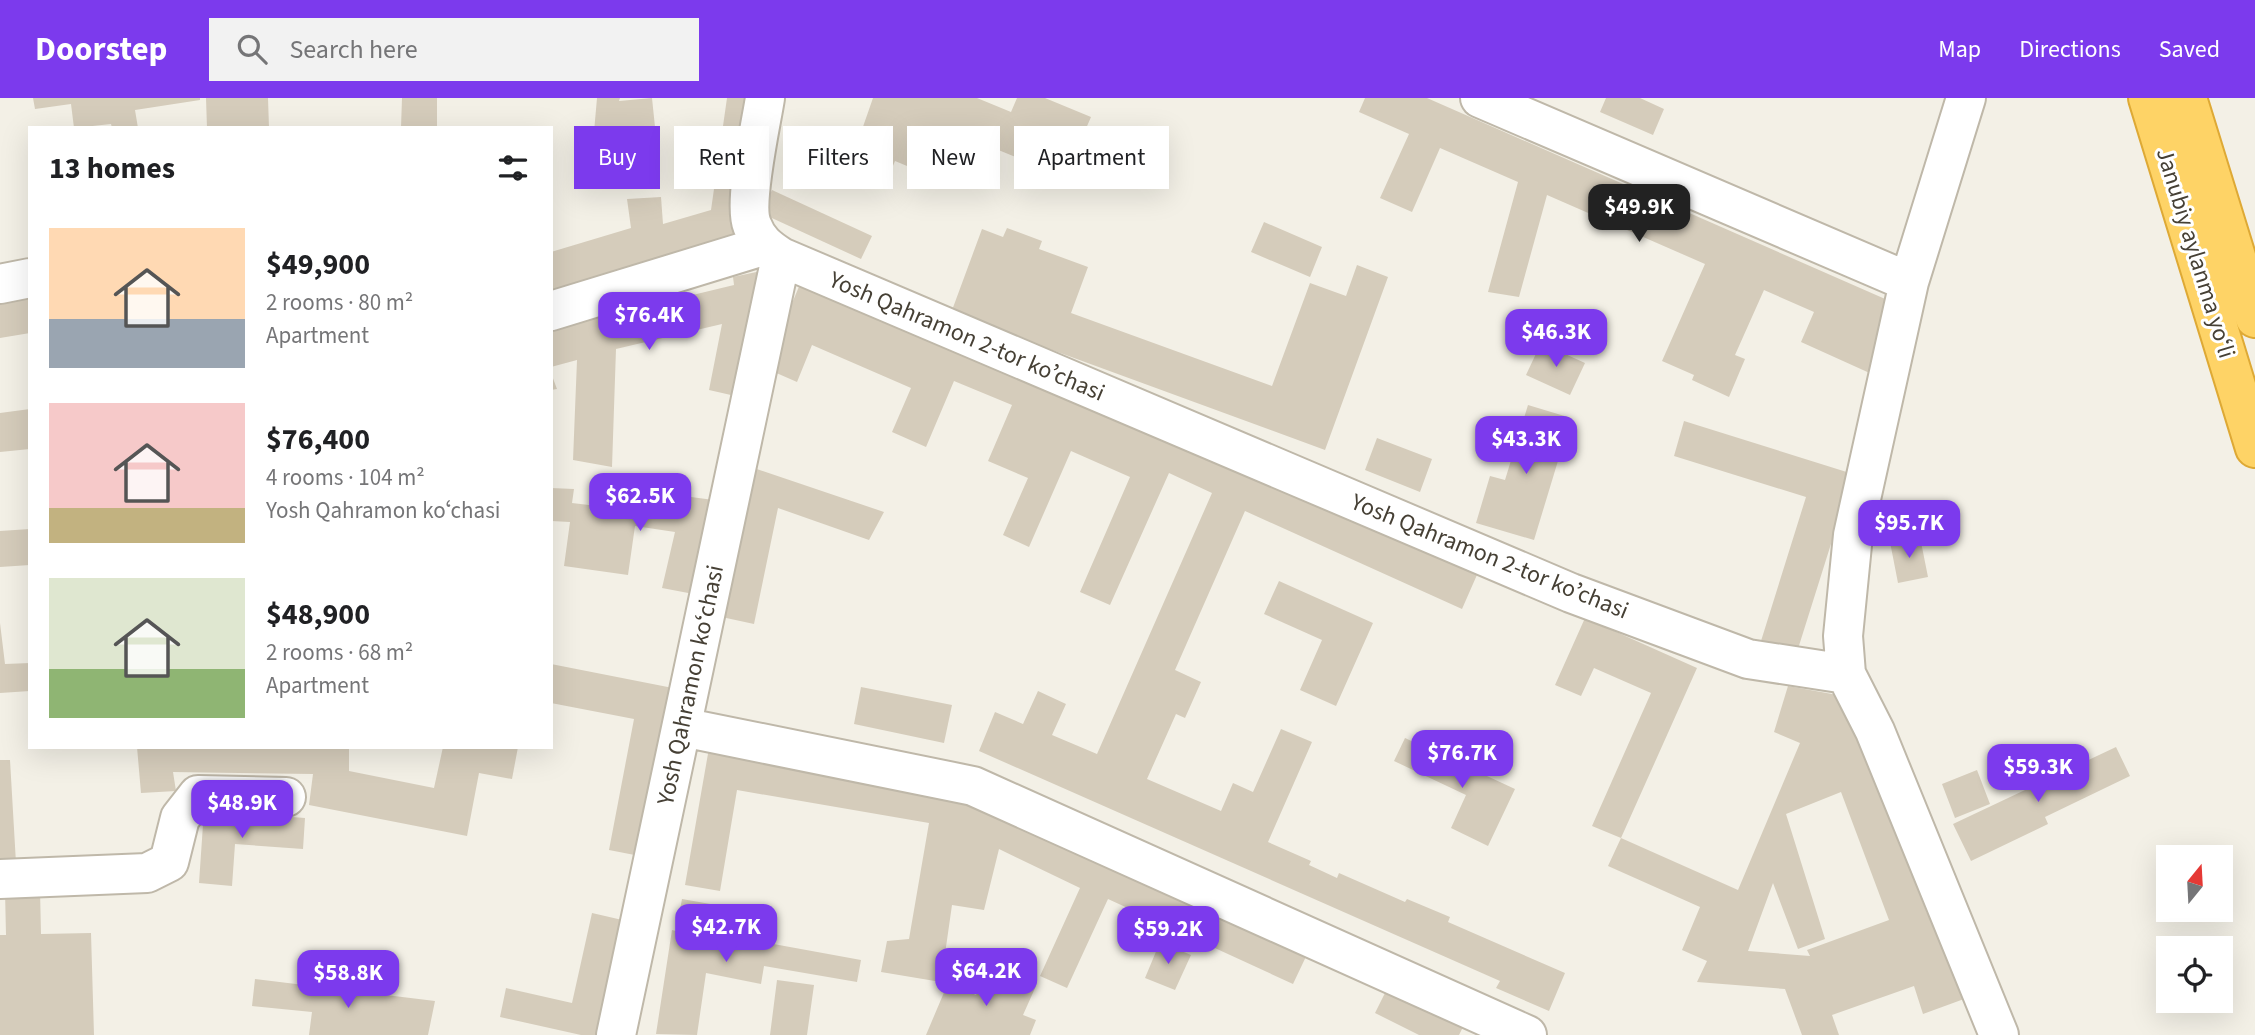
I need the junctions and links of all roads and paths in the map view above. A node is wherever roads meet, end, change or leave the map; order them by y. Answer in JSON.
{"nodes":[{"id":1,"x":765,"y":98,"type":"edge"},
{"id":2,"x":1480,"y":98,"type":"edge"},
{"id":3,"x":1966,"y":98,"type":"edge"},
{"id":4,"x":2148,"y":98,"type":"edge"},
{"id":5,"x":2187,"y":98,"type":"edge"},
{"id":6,"x":772,"y":251,"type":"junction"},
{"id":7,"x":28,"y":278,"type":"edge"},
{"id":8,"x":1909,"y":282,"type":"junction"},
{"id":9,"x":0,"y":284,"type":"edge"},
{"id":10,"x":553,"y":310,"type":"edge"},
{"id":11,"x":2255,"y":318,"type":"edge"},
{"id":12,"x":2255,"y":448,"type":"edge"},
{"id":13,"x":1846,"y":674,"type":"junction"},
{"id":14,"x":682,"y":727,"type":"junction"},
{"id":15,"x":285,"y":797,"type":"dead end"},
{"id":16,"x":0,"y":879,"type":"edge"},
{"id":17,"x":616,"y":1035,"type":"edge"},
{"id":18,"x":1527,"y":1035,"type":"edge"},
{"id":19,"x":1999,"y":1035,"type":"edge"}],
"edges":[{"from":1,"to":6,"type":"street"},
{"from":2,"to":8,"type":"street"},
{"from":3,"to":8,"type":"street"},
{"from":4,"to":12,"type":"highway","name":"Janubiy aylanma yoʻli"},
{"from":5,"to":11,"type":"highway","name":"Janubiy aylanma yoʻli"},
{"from":6,"to":10,"type":"street"},
{"from":6,"to":13,"type":"street","name":"Yosh Qahramon 2-tor koʼchasi"},
{"from":6,"to":14,"type":"street","name":"Yosh Qahramon koʻchasi"},
{"from":7,"to":9,"type":"street"},
{"from":8,"to":13,"type":"street"},
{"from":13,"to":19,"type":"street"},
{"from":14,"to":17,"type":"street","name":"Yosh Qahramon koʻchasi"},
{"from":14,"to":18,"type":"street"},
{"from":15,"to":16,"type":"street"}]}
